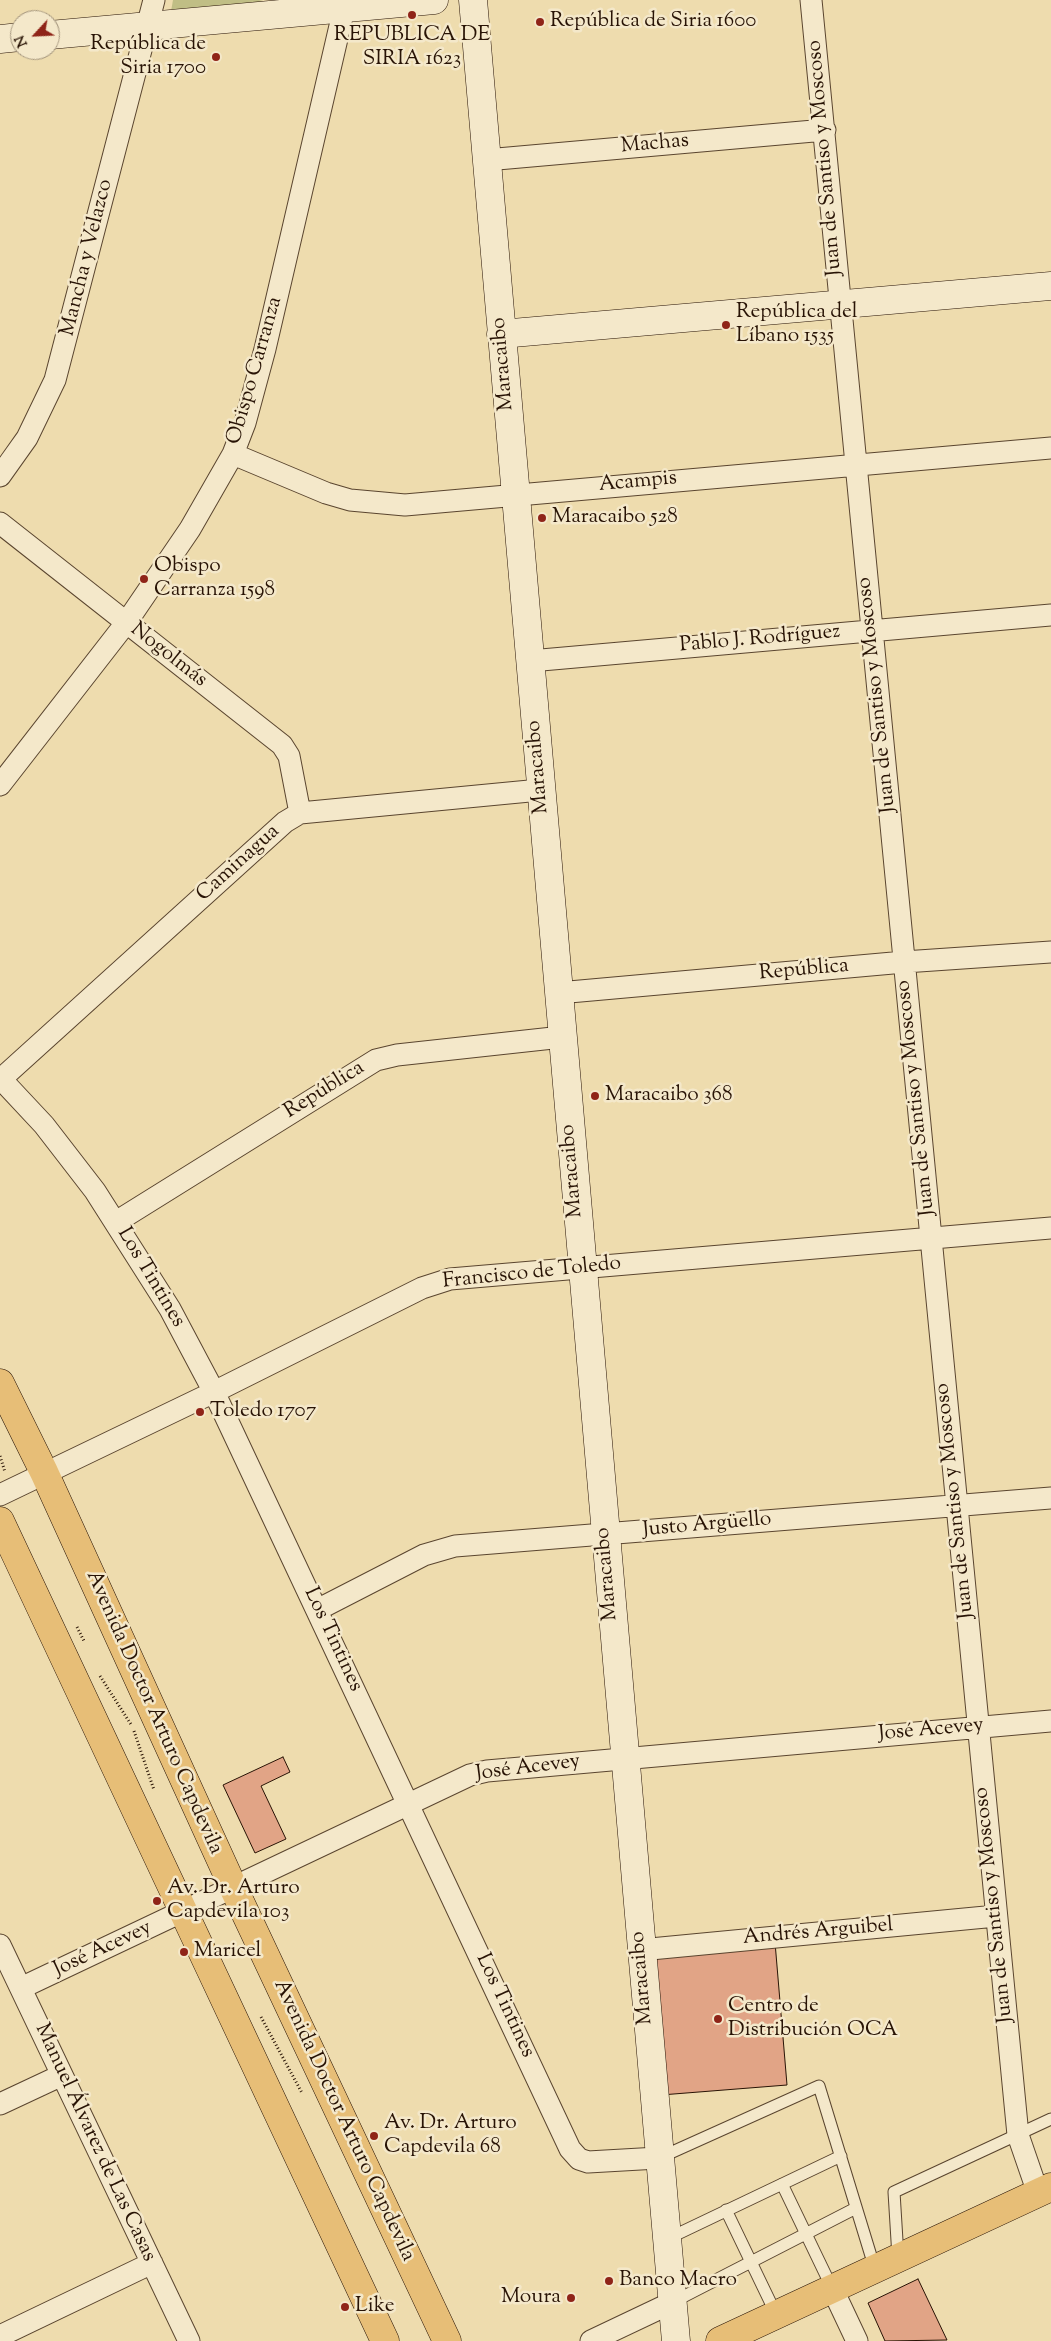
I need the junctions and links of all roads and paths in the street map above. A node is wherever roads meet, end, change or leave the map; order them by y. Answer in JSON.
{"nodes":[{"id":1,"x":154,"y":0,"type":"edge"},
{"id":2,"x":299,"y":0,"type":"edge"},
{"id":3,"x":434,"y":0,"type":"edge"},
{"id":4,"x":474,"y":0,"type":"edge"},
{"id":5,"x":811,"y":0,"type":"edge"},
{"id":6,"x":345,"y":5,"type":"edge"},
{"id":7,"x":146,"y":28,"type":"junction"},
{"id":8,"x":60,"y":34,"type":"edge"},
{"id":9,"x":825,"y":130,"type":"junction"},
{"id":10,"x":486,"y":160,"type":"junction"},
{"id":11,"x":1051,"y":286,"type":"edge"},
{"id":12,"x":840,"y":303,"type":"junction"},
{"id":13,"x":502,"y":334,"type":"junction"},
{"id":14,"x":1051,"y":448,"type":"edge"},
{"id":15,"x":233,"y":454,"type":"junction"},
{"id":16,"x":856,"y":464,"type":"junction"},
{"id":17,"x":0,"y":476,"type":"edge"},
{"id":18,"x":515,"y":494,"type":"junction"},
{"id":19,"x":0,"y":523,"type":"edge"},
{"id":20,"x":1051,"y":615,"type":"edge"},
{"id":21,"x":126,"y":624,"type":"junction"},
{"id":22,"x":872,"y":630,"type":"junction"},
{"id":23,"x":530,"y":661,"type":"junction"},
{"id":24,"x":0,"y":785,"type":"edge"},
{"id":25,"x":540,"y":790,"type":"junction"},
{"id":26,"x":300,"y":812,"type":"junction"},
{"id":27,"x":1051,"y":952,"type":"edge"},
{"id":28,"x":904,"y":962,"type":"junction"},
{"id":29,"x":558,"y":993,"type":"junction"},
{"id":30,"x":562,"y":1037,"type":"junction"},
{"id":31,"x":1,"y":1079,"type":"edge"},
{"id":32,"x":116,"y":1222,"type":"junction"},
{"id":33,"x":1051,"y":1228,"type":"edge"},
{"id":34,"x":930,"y":1237,"type":"junction"},
{"id":35,"x":582,"y":1268,"type":"junction"},
{"id":36,"x":0,"y":1383,"type":"edge"},
{"id":37,"x":214,"y":1392,"type":"junction"},
{"id":38,"x":44,"y":1472,"type":"junction"},
{"id":39,"x":0,"y":1495,"type":"edge"},
{"id":40,"x":1051,"y":1498,"type":"edge"},
{"id":41,"x":956,"y":1505,"type":"junction"},
{"id":42,"x":0,"y":1521,"type":"edge"},
{"id":43,"x":605,"y":1534,"type":"junction"},
{"id":44,"x":318,"y":1610,"type":"junction"},
{"id":45,"x":1051,"y":1721,"type":"edge"},
{"id":46,"x":978,"y":1727,"type":"junction"},
{"id":47,"x":624,"y":1758,"type":"junction"},
{"id":48,"x":410,"y":1804,"type":"junction"},
{"id":49,"x":234,"y":1889,"type":"junction"},
{"id":50,"x":183,"y":1912,"type":"junction"},
{"id":51,"x":996,"y":1916,"type":"junction"},
{"id":52,"x":0,"y":1945,"type":"edge"},
{"id":53,"x":640,"y":1950,"type":"junction"},
{"id":54,"x":21,"y":1988,"type":"junction"},
{"id":55,"x":62,"y":2075,"type":"junction"},
{"id":56,"x":0,"y":2104,"type":"edge"},
{"id":57,"x":1051,"y":2119,"type":"edge"},
{"id":58,"x":1018,"y":2135,"type":"junction"},
{"id":59,"x":840,"y":2156,"type":"junction"},
{"id":60,"x":658,"y":2158,"type":"junction"},
{"id":61,"x":782,"y":2184,"type":"junction"},
{"id":62,"x":1045,"y":2190,"type":"edge"},
{"id":63,"x":856,"y":2208,"type":"junction"},
{"id":64,"x":726,"y":2210,"type":"junction"},
{"id":65,"x":806,"y":2234,"type":"junction"},
{"id":66,"x":665,"y":2239,"type":"junction"},
{"id":67,"x":751,"y":2262,"type":"junction"},
{"id":68,"x":152,"y":2263,"type":"junction"},
{"id":69,"x":886,"y":2264,"type":"junction"},
{"id":70,"x":832,"y":2288,"type":"junction"},
{"id":71,"x":671,"y":2303,"type":"junction"},
{"id":72,"x":776,"y":2314,"type":"junction"},
{"id":73,"x":0,"y":2336,"type":"edge"},
{"id":74,"x":189,"y":2341,"type":"edge"},
{"id":75,"x":385,"y":2341,"type":"edge"},
{"id":76,"x":447,"y":2341,"type":"edge"},
{"id":77,"x":591,"y":2341,"type":"edge"},
{"id":78,"x":676,"y":2341,"type":"edge"},
{"id":79,"x":720,"y":2341,"type":"edge"},
{"id":80,"x":857,"y":2341,"type":"edge"}],
"edges":[{"from":1,"to":7,"type":"street","name":"Mancha y Velazco"},
{"from":2,"to":6,"type":"street"},
{"from":3,"to":6,"type":"main road"},
{"from":4,"to":10,"type":"main road","name":"Maracaibo"},
{"from":5,"to":9,"type":"street","name":"Juan de Santiso y Moscoso"},
{"from":6,"to":7,"type":"main road"},
{"from":6,"to":15,"type":"street","name":"Obispo Carranza"},
{"from":7,"to":8,"type":"main road"},
{"from":7,"to":17,"type":"street","name":"Mancha y Velazco"},
{"from":9,"to":10,"type":"street","name":"Machas"},
{"from":9,"to":12,"type":"street","name":"Juan de Santiso y Moscoso"},
{"from":10,"to":13,"type":"main road","name":"Maracaibo"},
{"from":11,"to":12,"type":"main road"},
{"from":12,"to":13,"type":"main road"},
{"from":12,"to":16,"type":"street","name":"Juan de Santiso y Moscoso"},
{"from":13,"to":18,"type":"main road","name":"Maracaibo"},
{"from":14,"to":16,"type":"street","name":"Acampis"},
{"from":15,"to":18,"type":"street","name":"Acampis"},
{"from":15,"to":21,"type":"street","name":"Obispo Carranza"},
{"from":16,"to":18,"type":"street","name":"Acampis"},
{"from":16,"to":22,"type":"street","name":"Juan de Santiso y Moscoso"},
{"from":18,"to":23,"type":"main road","name":"Maracaibo"},
{"from":19,"to":21,"type":"street","name":"Nogolmás"},
{"from":20,"to":22,"type":"street","name":"Pablo J. Rodríguez"},
{"from":21,"to":24,"type":"street","name":"Obispo Carranza"},
{"from":21,"to":26,"type":"street","name":"Nogolmás"},
{"from":22,"to":23,"type":"street","name":"Pablo J. Rodríguez"},
{"from":22,"to":28,"type":"street","name":"Juan de Santiso y Moscoso"},
{"from":23,"to":25,"type":"main road","name":"Maracaibo"},
{"from":25,"to":26,"type":"street","name":"Caminagua"},
{"from":25,"to":29,"type":"main road","name":"Maracaibo"},
{"from":26,"to":31,"type":"street","name":"Caminagua"},
{"from":27,"to":28,"type":"street","name":"República"},
{"from":28,"to":29,"type":"street","name":"República"},
{"from":28,"to":34,"type":"street","name":"Juan de Santiso y Moscoso"},
{"from":29,"to":30,"type":"main road","name":"Maracaibo"},
{"from":30,"to":32,"type":"street","name":"República"},
{"from":30,"to":35,"type":"main road","name":"Maracaibo"},
{"from":31,"to":32,"type":"street","name":"Los Tintines"},
{"from":32,"to":37,"type":"street","name":"Los Tintines"},
{"from":33,"to":34,"type":"street","name":"Francisco de Toledo"},
{"from":34,"to":35,"type":"street","name":"Francisco de Toledo"},
{"from":34,"to":41,"type":"street","name":"Juan de Santiso y Moscoso"},
{"from":35,"to":37,"type":"street","name":"Francisco de Toledo"},
{"from":35,"to":43,"type":"main road","name":"Maracaibo"},
{"from":36,"to":38,"type":"main road","name":"Avenida Doctor Arturo Capdevila"},
{"from":37,"to":38,"type":"street","name":"Francisco de Toledo"},
{"from":37,"to":44,"type":"street","name":"Los Tintines"},
{"from":38,"to":39,"type":"street","name":"Francisco de Toledo"},
{"from":38,"to":49,"type":"main road","name":"Avenida Doctor Arturo Capdevila"},
{"from":40,"to":41,"type":"street","name":"Justo Argüello"},
{"from":41,"to":43,"type":"street","name":"Justo Argüello"},
{"from":41,"to":46,"type":"street","name":"Juan de Santiso y Moscoso"},
{"from":42,"to":50,"type":"main road"},
{"from":43,"to":44,"type":"street","name":"Justo Argüello"},
{"from":43,"to":47,"type":"main road","name":"Maracaibo"},
{"from":44,"to":48,"type":"street","name":"Los Tintines"},
{"from":45,"to":46,"type":"street","name":"José Acevey"},
{"from":46,"to":47,"type":"street","name":"José Acevey"},
{"from":46,"to":51,"type":"street","name":"Juan de Santiso y Moscoso"},
{"from":47,"to":48,"type":"street","name":"José Acevey"},
{"from":47,"to":53,"type":"main road","name":"Maracaibo"},
{"from":48,"to":49,"type":"street","name":"José Acevey"},
{"from":48,"to":60,"type":"street","name":"Los Tintines"},
{"from":49,"to":50,"type":"street","name":"José Acevey"},
{"from":49,"to":76,"type":"main road","name":"Avenida Doctor Arturo Capdevila"},
{"from":50,"to":54,"type":"street","name":"José Acevey"},
{"from":50,"to":75,"type":"main road"},
{"from":51,"to":53,"type":"street","name":"Andrés Arguibel"},
{"from":51,"to":58,"type":"street","name":"Juan de Santiso y Moscoso"},
{"from":52,"to":54,"type":"street","name":"Manuel Álvarez de Las Casas"},
{"from":53,"to":60,"type":"main road","name":"Maracaibo"},
{"from":54,"to":55,"type":"street","name":"Manuel Álvarez de Las Casas"},
{"from":55,"to":56,"type":"street"},
{"from":55,"to":68,"type":"street","name":"Manuel Álvarez de Las Casas"},
{"from":57,"to":58,"type":"lane"},
{"from":58,"to":62,"type":"street","name":"Juan de Santiso y Moscoso"},
{"from":58,"to":69,"type":"lane"},
{"from":59,"to":60,"type":"lane"},
{"from":59,"to":61,"type":"lane"},
{"from":59,"to":63,"type":"lane"},
{"from":60,"to":66,"type":"main road","name":"Maracaibo"},
{"from":61,"to":64,"type":"lane"},
{"from":61,"to":65,"type":"lane"},
{"from":62,"to":69,"type":"main road"},
{"from":63,"to":65,"type":"lane"},
{"from":63,"to":69,"type":"lane"},
{"from":64,"to":66,"type":"lane"},
{"from":64,"to":67,"type":"lane"},
{"from":65,"to":67,"type":"lane"},
{"from":65,"to":70,"type":"lane"},
{"from":66,"to":71,"type":"main road","name":"Maracaibo"},
{"from":67,"to":71,"type":"lane"},
{"from":67,"to":72,"type":"lane"},
{"from":68,"to":73,"type":"street"},
{"from":68,"to":74,"type":"street","name":"Manuel Álvarez de Las Casas"},
{"from":69,"to":70,"type":"main road"},
{"from":70,"to":72,"type":"main road"},
{"from":70,"to":80,"type":"street"},
{"from":71,"to":77,"type":"street"},
{"from":71,"to":78,"type":"main road","name":"Maracaibo"},
{"from":72,"to":79,"type":"main road"}]}
